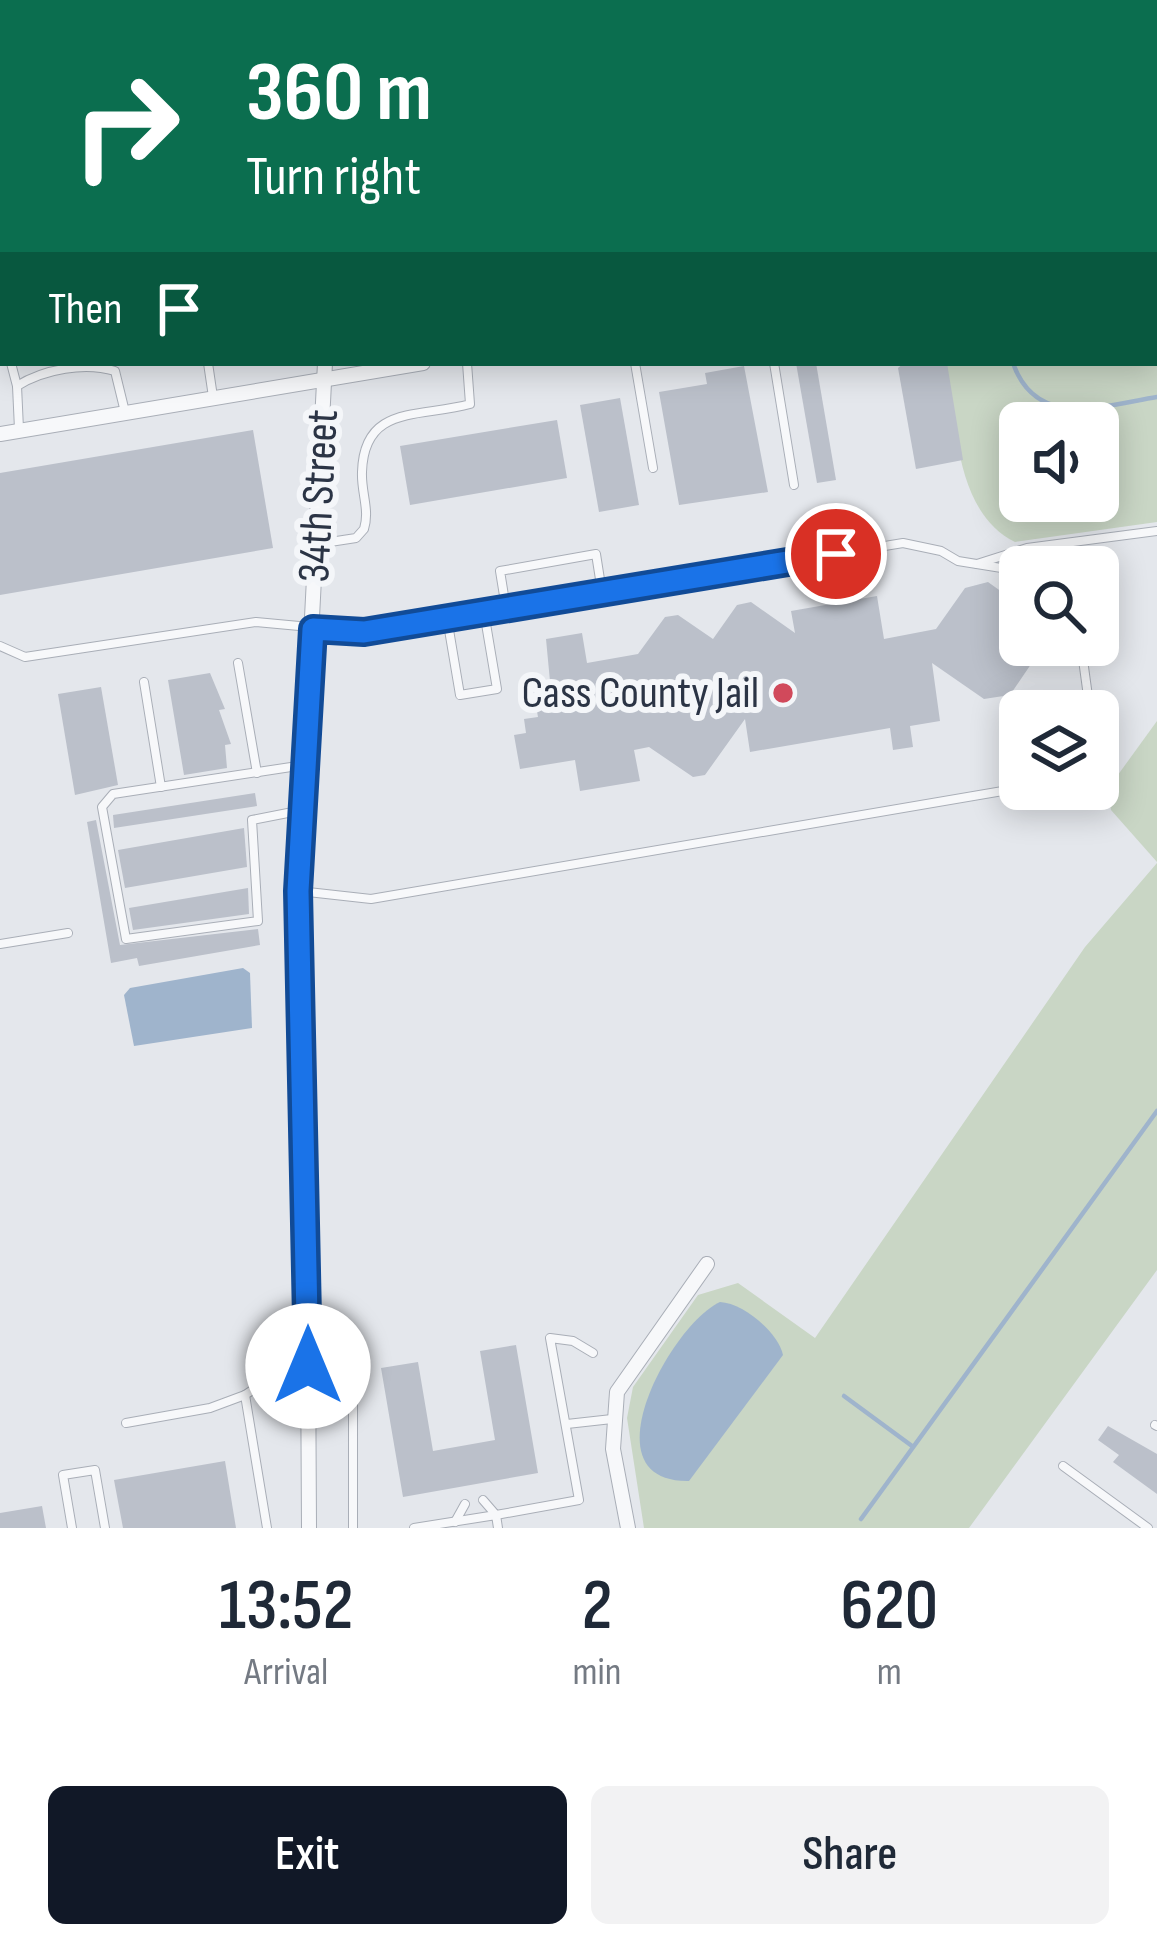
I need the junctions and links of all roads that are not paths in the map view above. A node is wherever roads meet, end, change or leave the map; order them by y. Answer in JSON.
{"nodes":[{"id":1,"x":12,"y":366,"type":"edge"},
{"id":2,"x":208,"y":366,"type":"edge"},
{"id":3,"x":326,"y":366,"type":"edge"},
{"id":4,"x":406,"y":366,"type":"edge"},
{"id":5,"x":467,"y":366,"type":"edge"},
{"id":6,"x":636,"y":366,"type":"edge"},
{"id":7,"x":774,"y":366,"type":"edge"},
{"id":8,"x":116,"y":367,"type":"edge"},
{"id":9,"x":325,"y":380,"type":"junction"},
{"id":10,"x":17,"y":386,"type":"junction"},
{"id":11,"x":214,"y":399,"type":"junction"},
{"id":12,"x":126,"y":414,"type":"junction"},
{"id":13,"x":20,"y":431,"type":"junction"},
{"id":14,"x":0,"y":434,"type":"edge"},
{"id":15,"x":653,"y":468,"type":"dead end"},
{"id":16,"x":794,"y":485,"type":"dead end"},
{"id":17,"x":1157,"y":531,"type":"edge"},
{"id":18,"x":317,"y":544,"type":"junction"},
{"id":19,"x":977,"y":564,"type":"junction"},
{"id":20,"x":999,"y":568,"type":"edge"},
{"id":21,"x":602,"y":592,"type":"junction"},
{"id":22,"x":506,"y":608,"type":"junction"},
{"id":23,"x":484,"y":612,"type":"junction"},
{"id":24,"x":447,"y":618,"type":"junction"},
{"id":25,"x":313,"y":629,"type":"junction"},
{"id":26,"x":0,"y":646,"type":"edge"},
{"id":27,"x":238,"y":662,"type":"dead end"},
{"id":28,"x":144,"y":682,"type":"dead end"},
{"id":29,"x":305,"y":765,"type":"junction"},
{"id":30,"x":257,"y":773,"type":"junction"},
{"id":31,"x":161,"y":787,"type":"junction"},
{"id":32,"x":999,"y":792,"type":"edge"},
{"id":33,"x":303,"y":810,"type":"junction"},
{"id":34,"x":298,"y":891,"type":"junction"},
{"id":35,"x":68,"y":933,"type":"dead end"},
{"id":36,"x":0,"y":944,"type":"edge"},
{"id":37,"x":707,"y":1264,"type":"dead end"},
{"id":38,"x":593,"y":1353,"type":"dead end"},
{"id":39,"x":308,"y":1373,"type":"junction"},
{"id":40,"x":245,"y":1395,"type":"junction"},
{"id":41,"x":612,"y":1419,"type":"junction"},
{"id":42,"x":126,"y":1423,"type":"dead end"},
{"id":43,"x":567,"y":1424,"type":"junction"},
{"id":44,"x":1063,"y":1466,"type":"dead end"},
{"id":45,"x":483,"y":1500,"type":"dead end"},
{"id":46,"x":465,"y":1504,"type":"dead end"},
{"id":47,"x":496,"y":1515,"type":"junction"},
{"id":48,"x":454,"y":1522,"type":"junction"},
{"id":49,"x":72,"y":1528,"type":"edge"},
{"id":50,"x":105,"y":1528,"type":"edge"},
{"id":51,"x":267,"y":1528,"type":"edge"},
{"id":52,"x":309,"y":1528,"type":"edge"},
{"id":53,"x":353,"y":1528,"type":"edge"},
{"id":54,"x":414,"y":1528,"type":"edge"},
{"id":55,"x":498,"y":1528,"type":"edge"},
{"id":56,"x":628,"y":1528,"type":"edge"},
{"id":57,"x":1148,"y":1528,"type":"edge"}],
"edges":[{"from":1,"to":10,"type":"lane"},
{"from":2,"to":11,"type":"lane"},
{"from":3,"to":9,"type":"street","name":"34th Street"},
{"from":4,"to":9,"type":"street"},
{"from":5,"to":18,"type":"lane"},
{"from":6,"to":15,"type":"lane"},
{"from":7,"to":16,"type":"lane"},
{"from":8,"to":10,"type":"lane"},
{"from":8,"to":12,"type":"lane"},
{"from":9,"to":11,"type":"street"},
{"from":9,"to":18,"type":"street","name":"34th Street"},
{"from":10,"to":13,"type":"lane"},
{"from":11,"to":12,"type":"street"},
{"from":12,"to":13,"type":"street"},
{"from":13,"to":14,"type":"street"},
{"from":17,"to":19,"type":"lane"},
{"from":18,"to":25,"type":"street","name":"34th Street"},
{"from":19,"to":20,"type":"lane"},
{"from":19,"to":21,"type":"lane"},
{"from":21,"to":22,"type":"lane"},
{"from":21,"to":22,"type":"lane"},
{"from":22,"to":23,"type":"lane"},
{"from":23,"to":24,"type":"lane"},
{"from":23,"to":24,"type":"lane"},
{"from":24,"to":25,"type":"lane"},
{"from":25,"to":26,"type":"lane"},
{"from":25,"to":29,"type":"street","name":"34th Street"},
{"from":27,"to":30,"type":"lane"},
{"from":28,"to":31,"type":"lane"},
{"from":29,"to":30,"type":"lane"},
{"from":29,"to":33,"type":"street","name":"34th Street"},
{"from":30,"to":31,"type":"lane"},
{"from":31,"to":33,"type":"lane"},
{"from":32,"to":34,"type":"lane"},
{"from":33,"to":34,"type":"street","name":"34th Street"},
{"from":34,"to":39,"type":"street","name":"34th Street"},
{"from":35,"to":36,"type":"lane"},
{"from":37,"to":41,"type":"street"},
{"from":38,"to":43,"type":"lane"},
{"from":39,"to":40,"type":"lane"},
{"from":39,"to":52,"type":"street","name":"34th Street"},
{"from":39,"to":53,"type":"lane"},
{"from":40,"to":42,"type":"lane"},
{"from":40,"to":51,"type":"lane"},
{"from":41,"to":43,"type":"lane"},
{"from":41,"to":56,"type":"street"},
{"from":43,"to":47,"type":"lane"},
{"from":44,"to":57,"type":"lane"},
{"from":45,"to":47,"type":"lane"},
{"from":46,"to":48,"type":"lane"},
{"from":47,"to":48,"type":"lane"},
{"from":47,"to":55,"type":"lane"},
{"from":48,"to":54,"type":"lane"},
{"from":49,"to":50,"type":"lane"}]}
